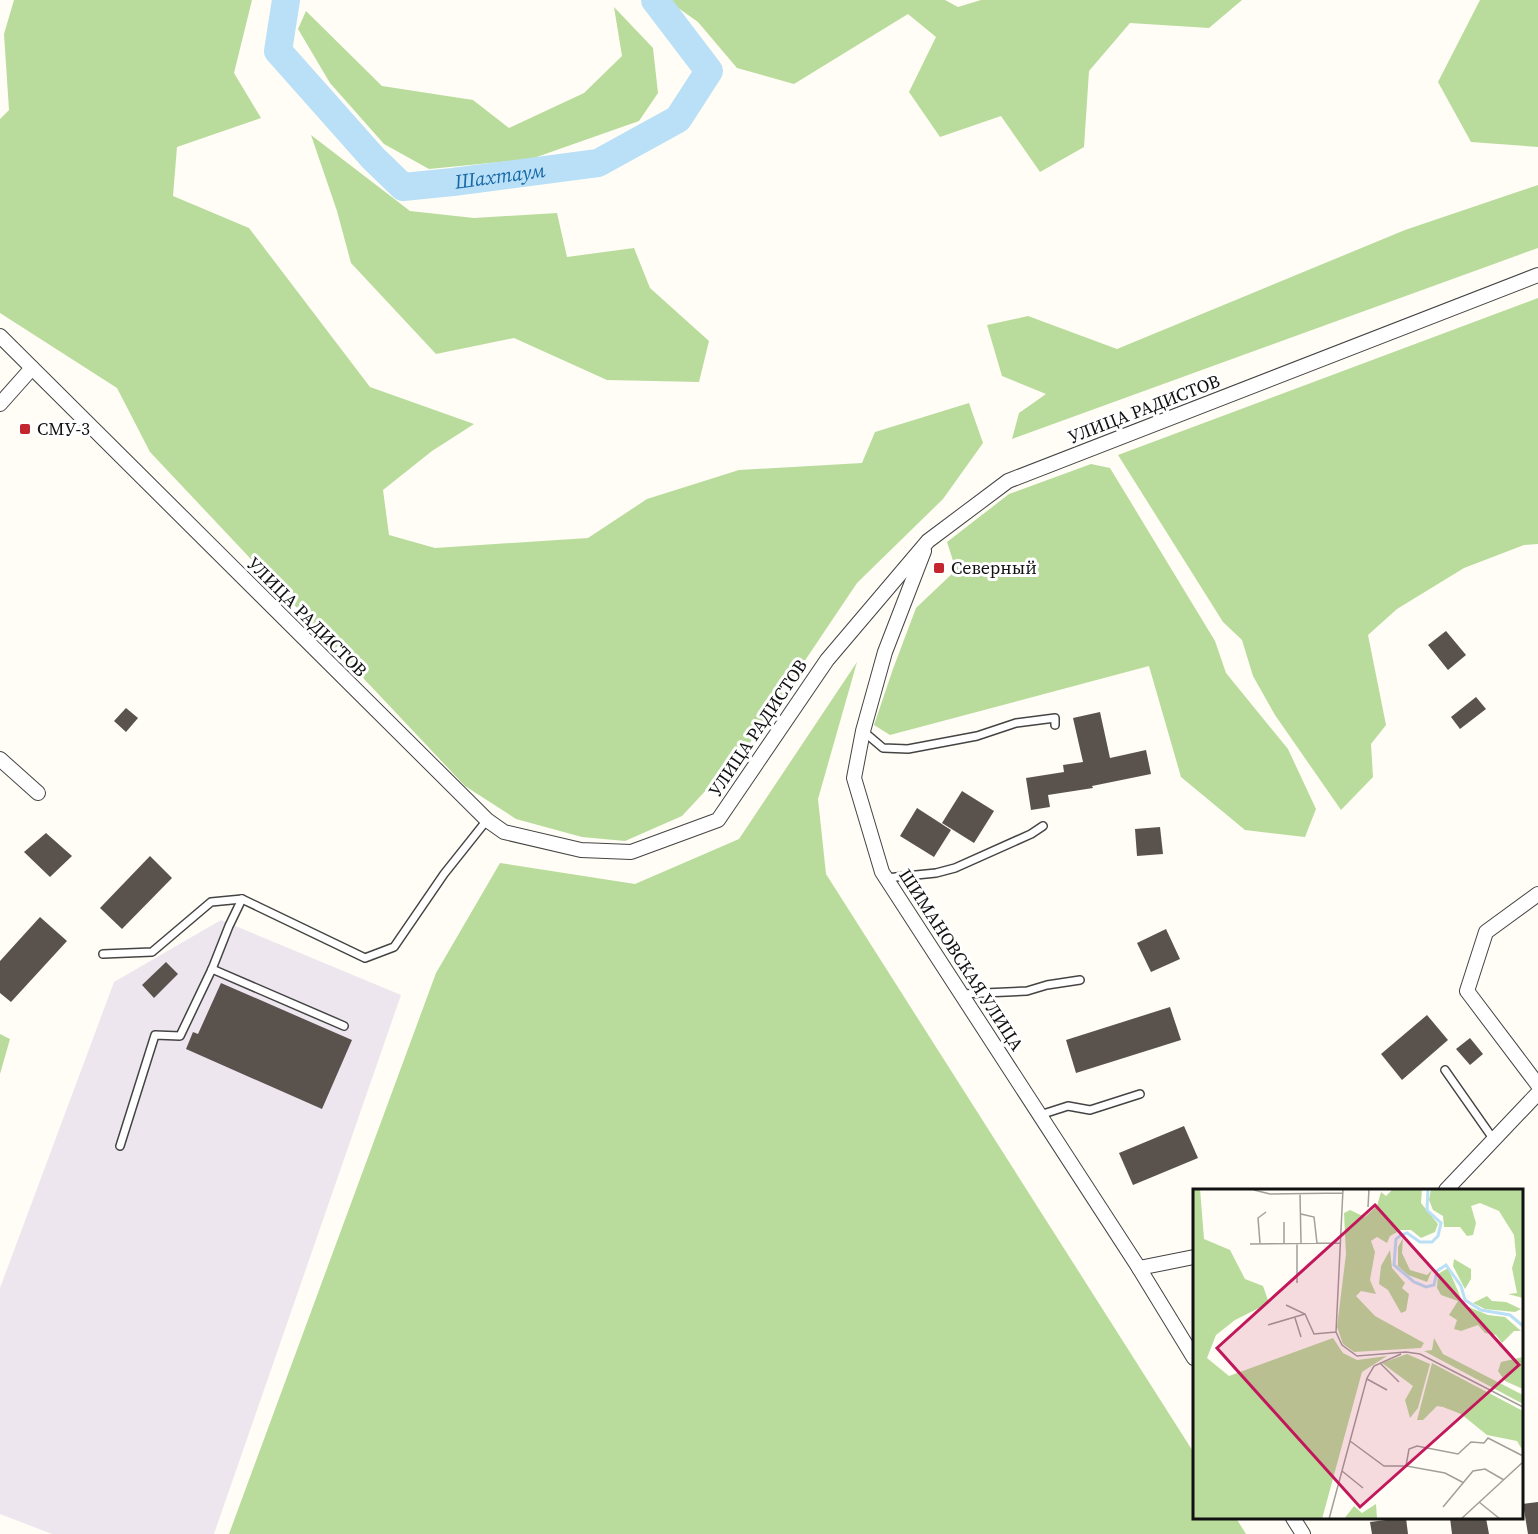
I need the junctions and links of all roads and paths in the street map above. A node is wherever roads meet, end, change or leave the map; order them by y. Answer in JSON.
{"nodes":[{"id":1,"x":1538,"y":275,"type":"edge"},
{"id":2,"x":0,"y":336,"type":"edge"},
{"id":3,"x":32,"y":368,"type":"junction"},
{"id":4,"x":0,"y":404,"type":"edge"},
{"id":5,"x":928,"y":541,"type":"junction"},
{"id":6,"x":1054,"y":725,"type":"dead end"},
{"id":7,"x":863,"y":731,"type":"junction"},
{"id":8,"x":0,"y":759,"type":"edge"},
{"id":9,"x":38,"y":793,"type":"dead end"},
{"id":10,"x":486,"y":820,"type":"junction"},
{"id":11,"x":1043,"y":826,"type":"dead end"},
{"id":12,"x":886,"y":878,"type":"junction"},
{"id":13,"x":1538,"y":894,"type":"edge"},
{"id":14,"x":242,"y":899,"type":"junction"},
{"id":15,"x":103,"y":954,"type":"dead end"},
{"id":16,"x":212,"y":969,"type":"junction"},
{"id":17,"x":1080,"y":980,"type":"dead end"},
{"id":18,"x":961,"y":994,"type":"junction"},
{"id":19,"x":344,"y":1026,"type":"dead end"},
{"id":20,"x":1445,"y":1070,"type":"dead end"},
{"id":21,"x":1538,"y":1085,"type":"edge"},
{"id":22,"x":1538,"y":1093,"type":"edge"},
{"id":23,"x":1140,"y":1094,"type":"dead end"},
{"id":24,"x":1040,"y":1115,"type":"junction"},
{"id":25,"x":1494,"y":1140,"type":"junction"},
{"id":26,"x":120,"y":1146,"type":"dead end"},
{"id":27,"x":1448,"y":1189,"type":"edge"},
{"id":28,"x":1193,"y":1257,"type":"edge"},
{"id":29,"x":1139,"y":1269,"type":"junction"},
{"id":30,"x":1193,"y":1356,"type":"edge"},
{"id":31,"x":1294,"y":1519,"type":"edge"},
{"id":32,"x":1303,"y":1534,"type":"edge"}],
"edges":[{"from":1,"to":5,"type":"street","name":"УЛИЦА РАДИСТОВ"},
{"from":2,"to":3,"type":"street","name":"УЛИЦА РАДИСТОВ"},
{"from":3,"to":4,"type":"street"},
{"from":3,"to":10,"type":"street","name":"УЛИЦА РАДИСТОВ"},
{"from":5,"to":7,"type":"street","name":"ШИМАНОВСКАЯ УЛИЦА"},
{"from":5,"to":10,"type":"street","name":"УЛИЦА РАДИСТОВ"},
{"from":6,"to":7,"type":"lane"},
{"from":7,"to":12,"type":"street","name":"ШИМАНОВСКАЯ УЛИЦА"},
{"from":8,"to":9,"type":"street"},
{"from":10,"to":14,"type":"lane"},
{"from":11,"to":12,"type":"lane"},
{"from":12,"to":18,"type":"street","name":"ШИМАНОВСКАЯ УЛИЦА"},
{"from":13,"to":21,"type":"street"},
{"from":14,"to":15,"type":"lane"},
{"from":14,"to":16,"type":"lane"},
{"from":16,"to":19,"type":"lane"},
{"from":16,"to":26,"type":"lane"},
{"from":17,"to":18,"type":"lane"},
{"from":18,"to":24,"type":"street","name":"ШИМАНОВСКАЯ УЛИЦА"},
{"from":20,"to":25,"type":"lane"},
{"from":22,"to":25,"type":"street"},
{"from":23,"to":24,"type":"lane"},
{"from":24,"to":29,"type":"street","name":"ШИМАНОВСКАЯ УЛИЦА"},
{"from":25,"to":27,"type":"street"},
{"from":28,"to":29,"type":"street"},
{"from":29,"to":30,"type":"street","name":"ШИМАНОВСКАЯ УЛИЦА"},
{"from":31,"to":32,"type":"street"}]}
